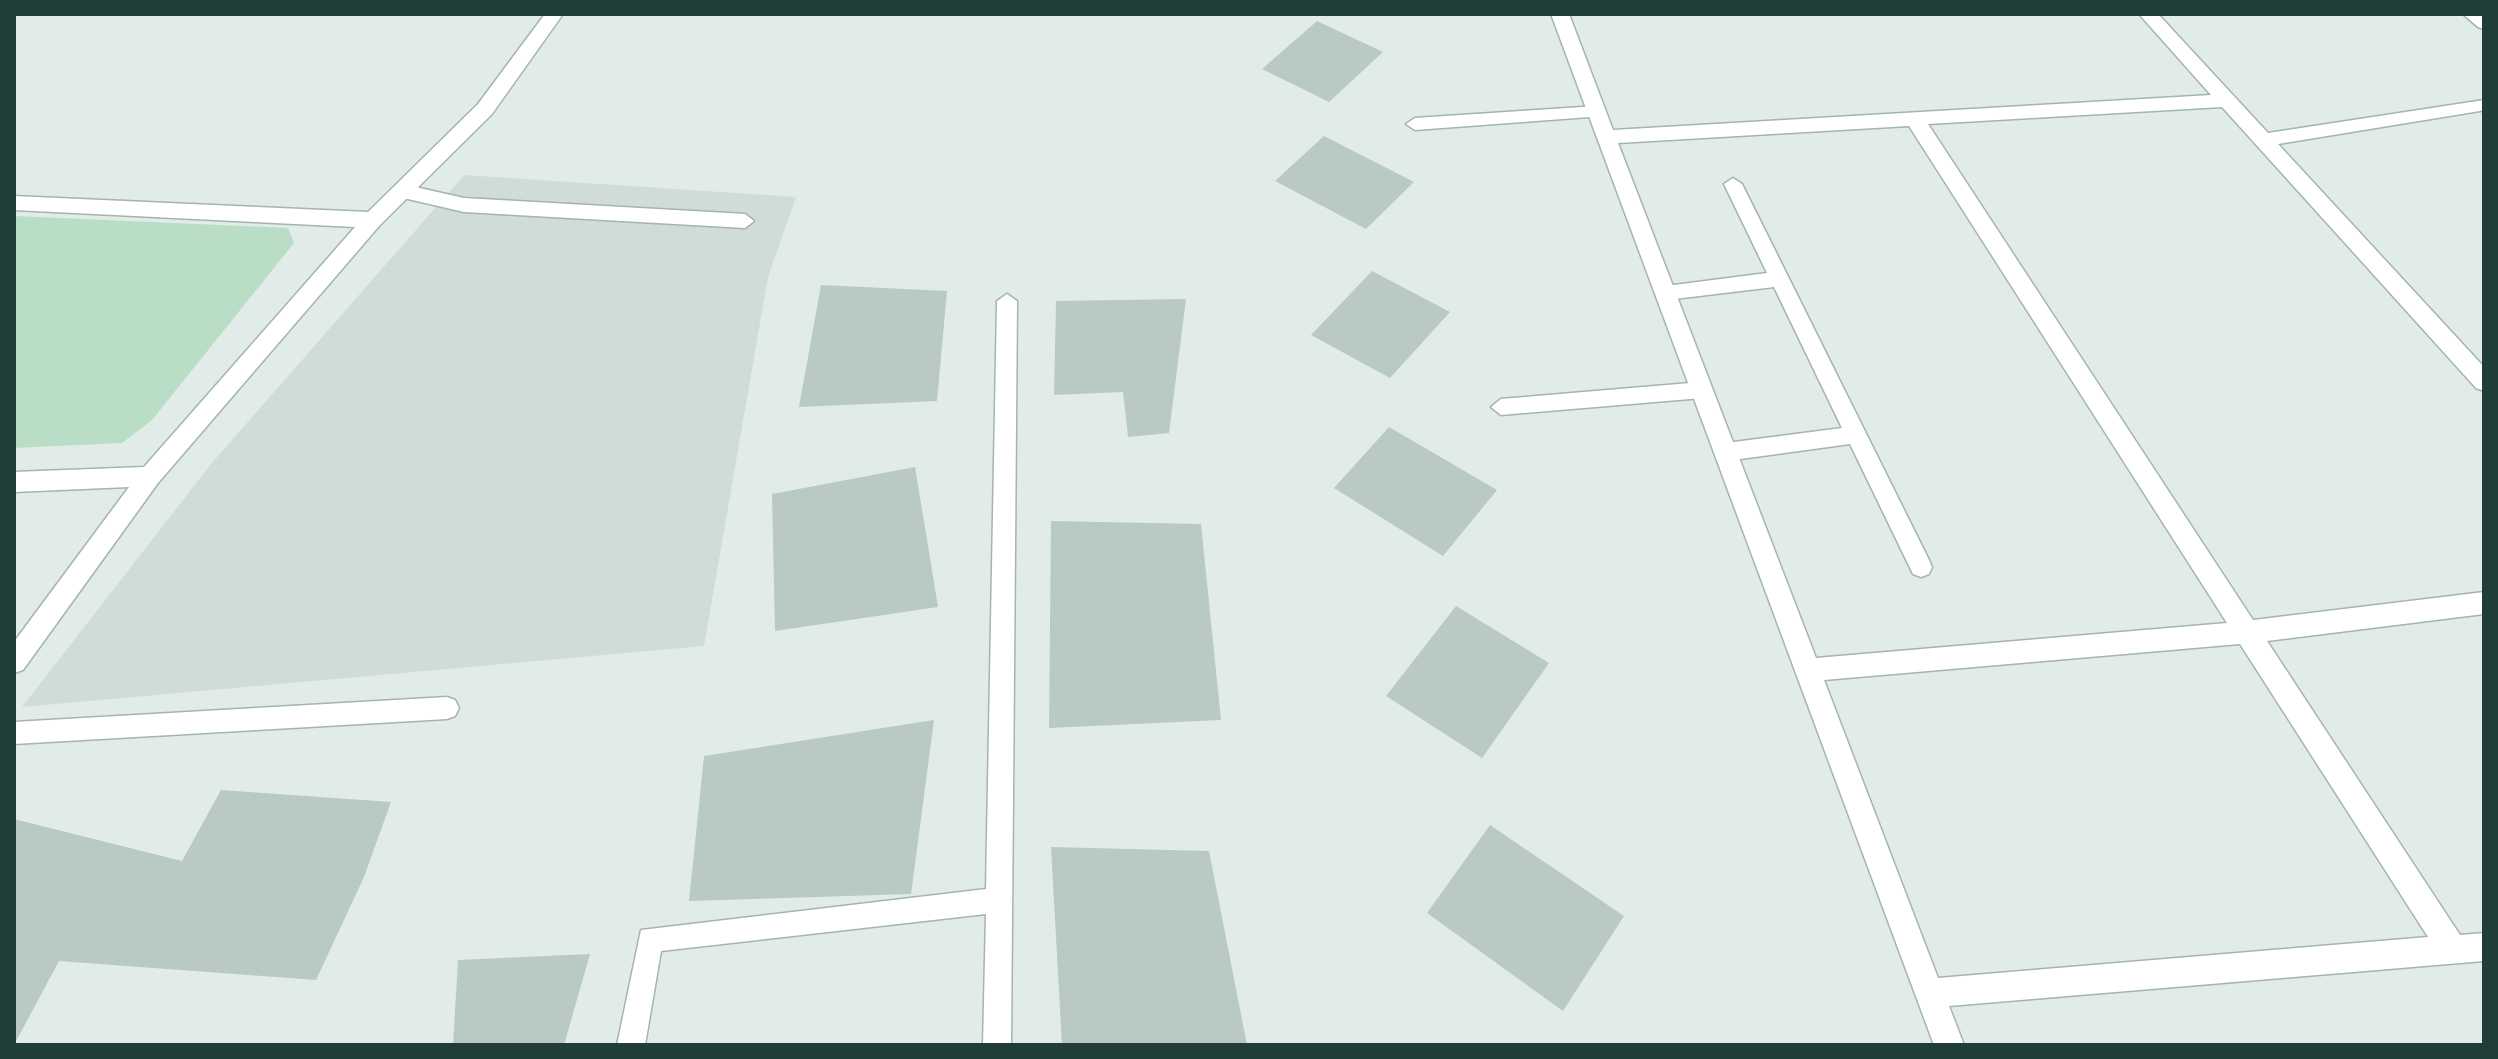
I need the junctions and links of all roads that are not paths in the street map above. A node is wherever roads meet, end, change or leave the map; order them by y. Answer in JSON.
{"nodes":[{"id":1,"x":554,"y":14,"type":"edge"},
{"id":2,"x":1560,"y":14,"type":"edge"},
{"id":3,"x":2148,"y":14,"type":"edge"},
{"id":4,"x":2472,"y":14,"type":"edge"},
{"id":5,"x":2484,"y":23,"type":"edge"},
{"id":6,"x":2226,"y":100,"type":"junction"},
{"id":7,"x":2480,"y":105,"type":"dead end"},
{"id":8,"x":1597,"y":112,"type":"junction"},
{"id":9,"x":1913,"y":117,"type":"junction"},
{"id":10,"x":1415,"y":124,"type":"dead end"},
{"id":11,"x":1607,"y":137,"type":"junction"},
{"id":12,"x":2263,"y":140,"type":"junction"},
{"id":13,"x":1733,"y":184,"type":"dead end"},
{"id":14,"x":402,"y":191,"type":"junction"},
{"id":15,"x":14,"y":203,"type":"edge"},
{"id":16,"x":373,"y":220,"type":"junction"},
{"id":17,"x":745,"y":221,"type":"dead end"},
{"id":18,"x":1780,"y":279,"type":"junction"},
{"id":19,"x":1666,"y":293,"type":"junction"},
{"id":20,"x":1007,"y":301,"type":"dead end"},
{"id":21,"x":2484,"y":382,"type":"edge"},
{"id":22,"x":1702,"y":390,"type":"junction"},
{"id":23,"x":1501,"y":407,"type":"dead end"},
{"id":24,"x":1856,"y":435,"type":"junction"},
{"id":25,"x":1726,"y":452,"type":"junction"},
{"id":26,"x":150,"y":476,"type":"junction"},
{"id":27,"x":14,"y":482,"type":"edge"},
{"id":28,"x":1921,"y":567,"type":"dead end"},
{"id":29,"x":2484,"y":603,"type":"edge"},
{"id":30,"x":2247,"y":632,"type":"junction"},
{"id":31,"x":14,"y":662,"type":"edge"},
{"id":32,"x":1808,"y":670,"type":"junction"},
{"id":33,"x":447,"y":708,"type":"dead end"},
{"id":34,"x":14,"y":733,"type":"edge"},
{"id":35,"x":999,"y":900,"type":"junction"},
{"id":36,"x":2484,"y":947,"type":"edge"},
{"id":37,"x":2453,"y":950,"type":"junction"},
{"id":38,"x":1930,"y":993,"type":"junction"},
{"id":39,"x":631,"y":1045,"type":"edge"},
{"id":40,"x":997,"y":1045,"type":"edge"},
{"id":41,"x":1949,"y":1045,"type":"edge"}],
"edges":[{"from":1,"to":14,"type":"street"},
{"from":2,"to":8,"type":"street"},
{"from":3,"to":6,"type":"street"},
{"from":4,"to":5,"type":"street"},
{"from":6,"to":9,"type":"street"},
{"from":6,"to":12,"type":"street"},
{"from":7,"to":12,"type":"street"},
{"from":8,"to":10,"type":"lane"},
{"from":8,"to":11,"type":"street"},
{"from":9,"to":11,"type":"street"},
{"from":9,"to":30,"type":"street"},
{"from":11,"to":19,"type":"street"},
{"from":12,"to":21,"type":"street"},
{"from":13,"to":18,"type":"lane"},
{"from":14,"to":16,"type":"street"},
{"from":14,"to":17,"type":"lane"},
{"from":15,"to":16,"type":"street"},
{"from":16,"to":26,"type":"street"},
{"from":18,"to":19,"type":"lane"},
{"from":18,"to":24,"type":"lane"},
{"from":19,"to":22,"type":"street"},
{"from":20,"to":35,"type":"lane"},
{"from":22,"to":23,"type":"lane"},
{"from":22,"to":25,"type":"street"},
{"from":24,"to":25,"type":"lane"},
{"from":24,"to":28,"type":"lane"},
{"from":25,"to":32,"type":"street"},
{"from":26,"to":27,"type":"street"},
{"from":26,"to":31,"type":"street"},
{"from":29,"to":30,"type":"street"},
{"from":30,"to":32,"type":"street"},
{"from":30,"to":37,"type":"street"},
{"from":32,"to":38,"type":"street"},
{"from":33,"to":34,"type":"lane"},
{"from":35,"to":39,"type":"lane"},
{"from":35,"to":40,"type":"lane"},
{"from":36,"to":37,"type":"street"},
{"from":37,"to":38,"type":"street"},
{"from":38,"to":41,"type":"street"}]}
